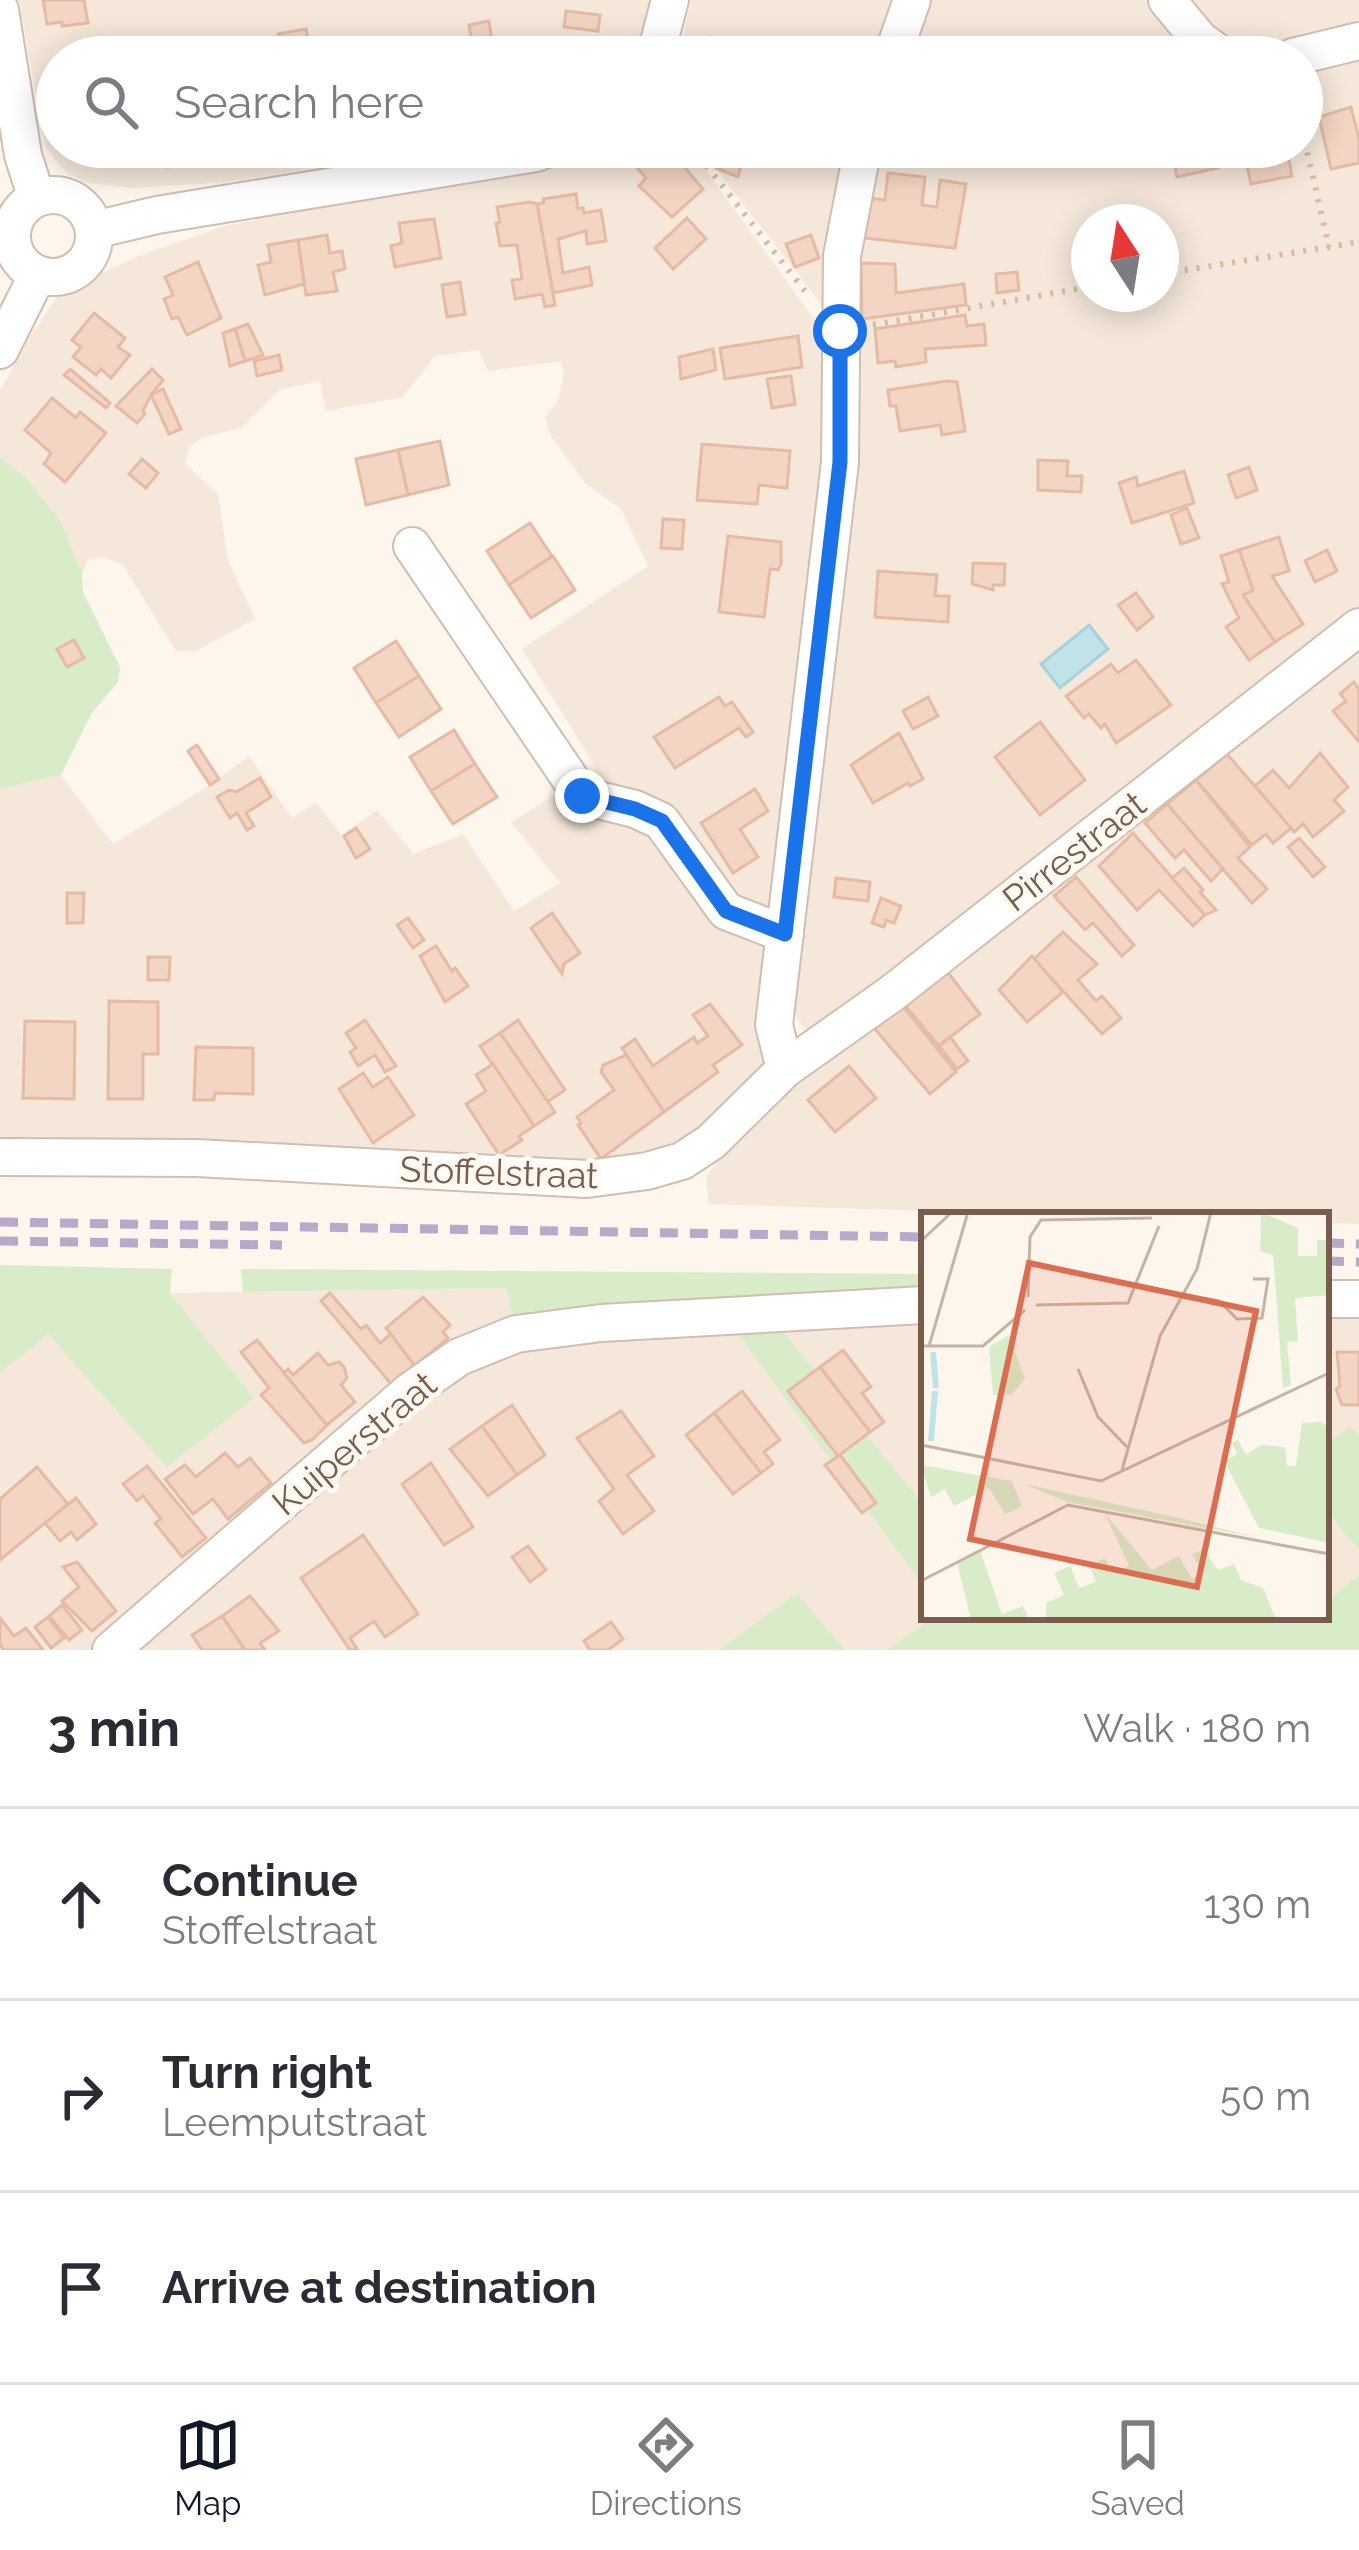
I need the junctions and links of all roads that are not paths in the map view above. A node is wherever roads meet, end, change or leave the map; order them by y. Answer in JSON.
{"nodes":[{"id":1,"x":670,"y":0,"type":"edge"},
{"id":2,"x":912,"y":0,"type":"edge"},
{"id":3,"x":1167,"y":0,"type":"edge"},
{"id":4,"x":0,"y":10,"type":"edge"},
{"id":5,"x":661,"y":36,"type":"edge"},
{"id":6,"x":899,"y":36,"type":"edge"},
{"id":7,"x":1198,"y":36,"type":"edge"},
{"id":8,"x":1359,"y":41,"type":"edge"},
{"id":9,"x":1323,"y":50,"type":"edge"},
{"id":10,"x":444,"y":168,"type":"edge"},
{"id":11,"x":858,"y":168,"type":"edge"},
{"id":12,"x":36,"y":196,"type":"junction"},
{"id":13,"x":94,"y":230,"type":"junction"},
{"id":14,"x":38,"y":276,"type":"junction"},
{"id":15,"x":0,"y":350,"type":"edge"},
{"id":16,"x":412,"y":546,"type":"dead end"},
{"id":17,"x":1359,"y":627,"type":"edge"},
{"id":18,"x":785,"y":934,"type":"junction"},
{"id":19,"x":785,"y":1069,"type":"junction"},
{"id":20,"x":0,"y":1157,"type":"edge"},
{"id":21,"x":921,"y":1306,"type":"edge"},
{"id":22,"x":111,"y":1650,"type":"edge"}],
"edges":[{"from":1,"to":5,"type":"street"},
{"from":2,"to":6,"type":"street"},
{"from":3,"to":7,"type":"street"},
{"from":4,"to":12,"type":"street"},
{"from":8,"to":9,"type":"street"},
{"from":10,"to":13,"type":"street"},
{"from":11,"to":18,"type":"street"},
{"from":12,"to":13,"type":"street"},
{"from":12,"to":14,"type":"street"},
{"from":13,"to":14,"type":"street"},
{"from":14,"to":15,"type":"street"},
{"from":16,"to":18,"type":"street"},
{"from":17,"to":19,"type":"street","name":"Pirrestraat"},
{"from":18,"to":19,"type":"street"},
{"from":19,"to":20,"type":"street","name":"Stoffelstraat"},
{"from":21,"to":22,"type":"street","name":"Kuiperstraat"}]}
